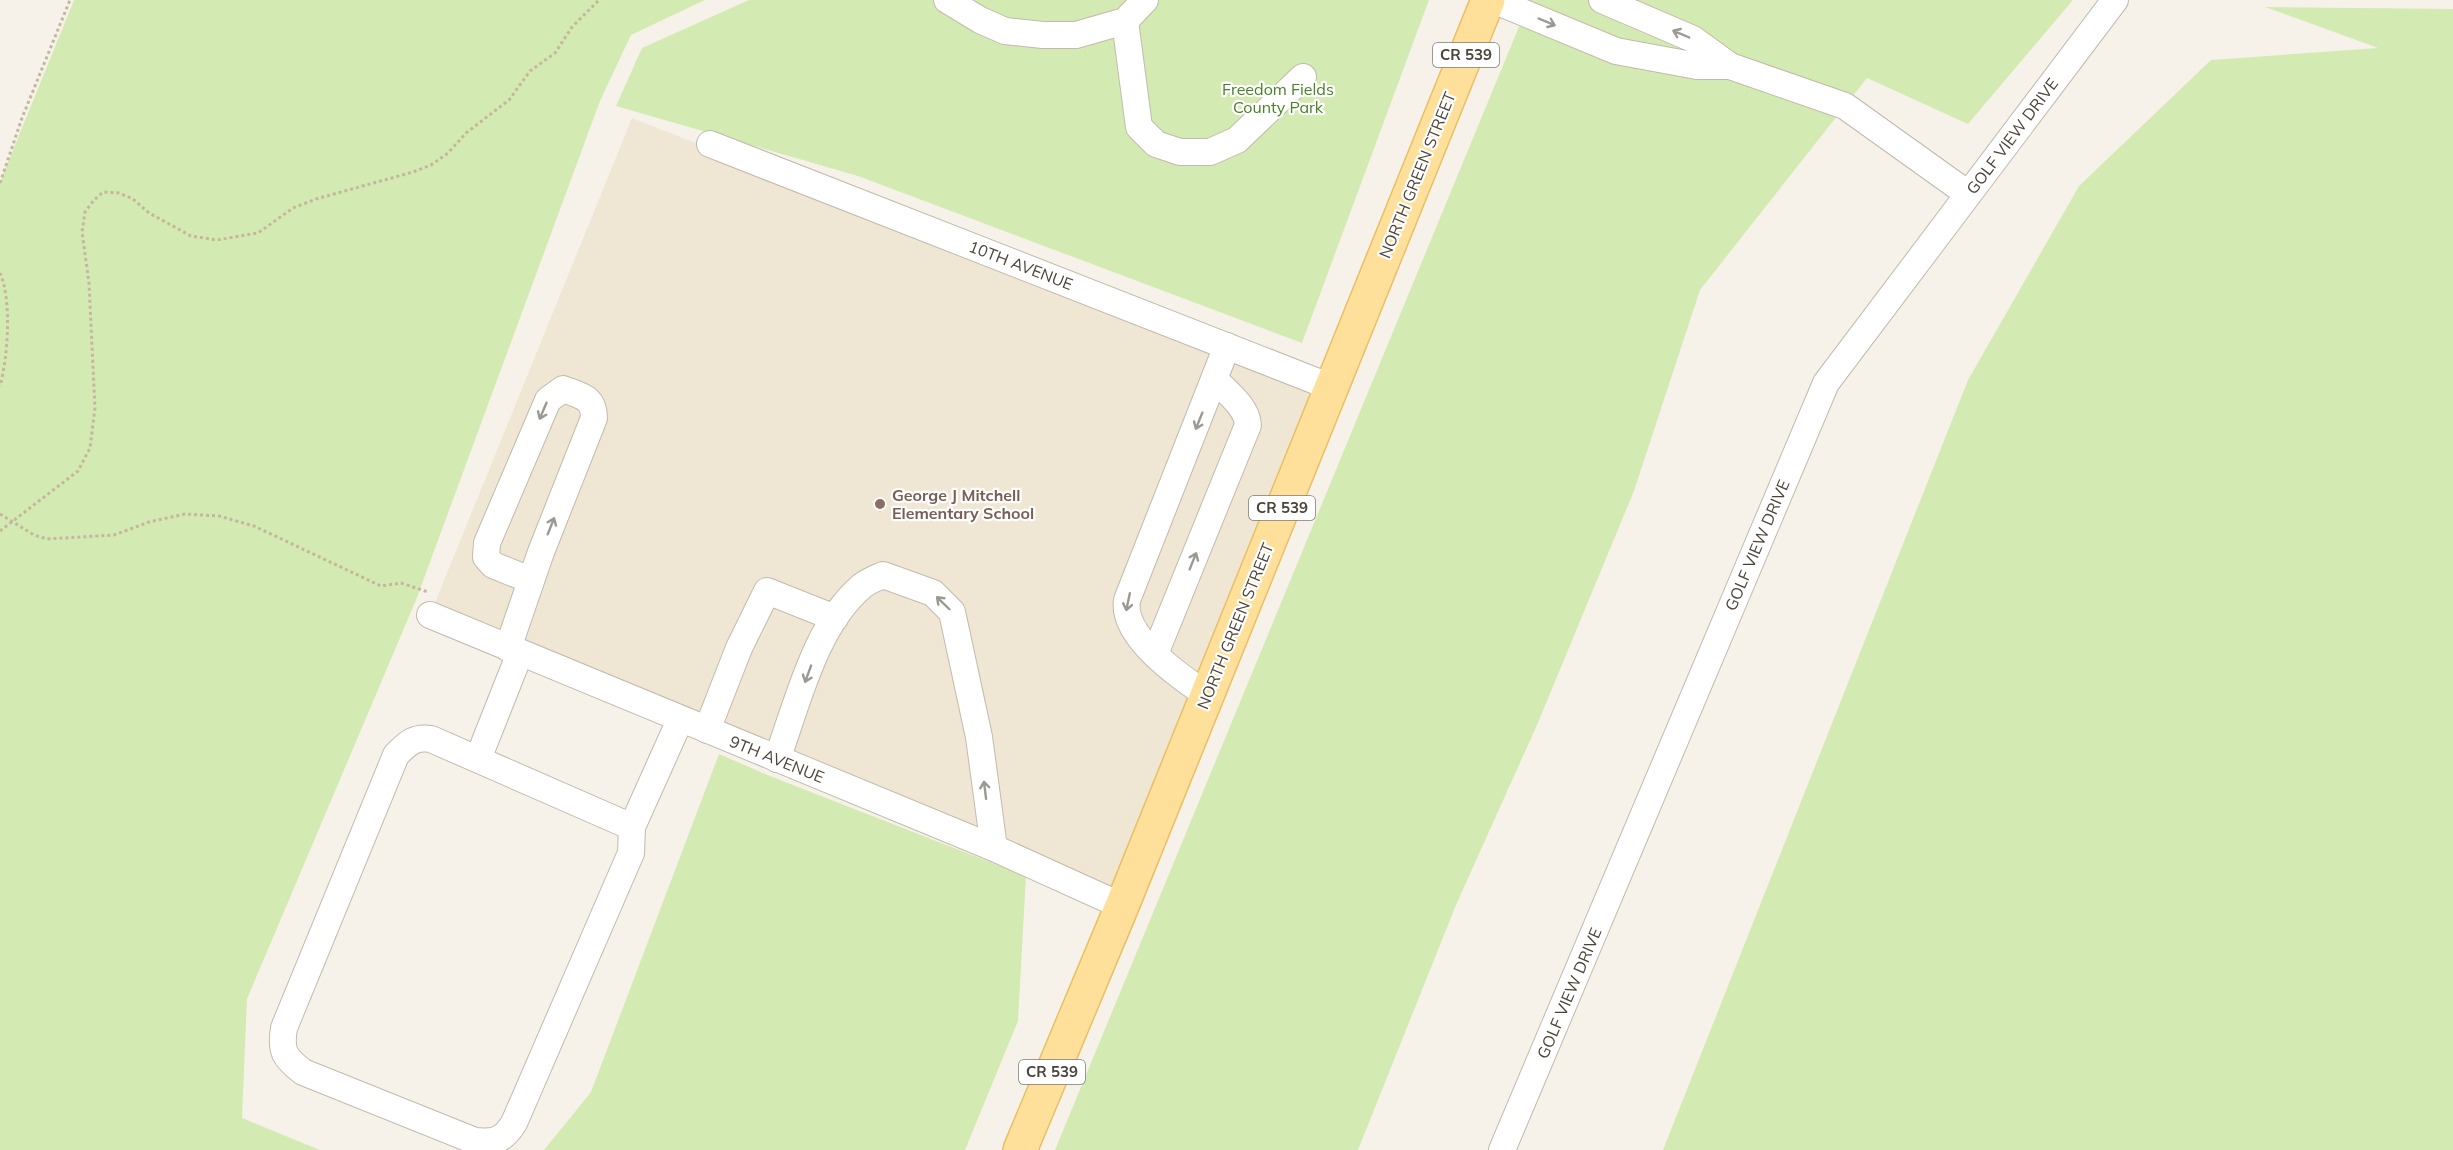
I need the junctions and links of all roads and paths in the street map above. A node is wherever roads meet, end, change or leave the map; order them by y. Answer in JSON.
{"nodes":[{"id":1,"x":70,"y":0,"type":"edge"},
{"id":2,"x":599,"y":0,"type":"edge"},
{"id":3,"x":946,"y":0,"type":"edge"},
{"id":4,"x":1145,"y":0,"type":"edge"},
{"id":5,"x":1488,"y":0,"type":"edge"},
{"id":6,"x":1493,"y":0,"type":"edge"},
{"id":7,"x":1602,"y":0,"type":"edge"},
{"id":8,"x":2115,"y":0,"type":"edge"},
{"id":9,"x":1125,"y":21,"type":"junction"},
{"id":10,"x":1730,"y":66,"type":"junction"},
{"id":11,"x":1303,"y":76,"type":"dead end"},
{"id":12,"x":710,"y":144,"type":"dead end"},
{"id":13,"x":0,"y":183,"type":"edge"},
{"id":14,"x":1968,"y":194,"type":"junction"},
{"id":15,"x":0,"y":273,"type":"edge"},
{"id":16,"x":1227,"y":346,"type":"junction"},
{"id":17,"x":1215,"y":380,"type":"junction"},
{"id":18,"x":0,"y":386,"type":"edge"},
{"id":19,"x":1331,"y":387,"type":"junction"},
{"id":20,"x":0,"y":514,"type":"edge"},
{"id":21,"x":10,"y":522,"type":"junction"},
{"id":22,"x":0,"y":531,"type":"edge"},
{"id":23,"x":530,"y":580,"type":"junction"},
{"id":24,"x":430,"y":615,"type":"joint"},
{"id":25,"x":835,"y":618,"type":"junction"},
{"id":26,"x":514,"y":650,"type":"junction"},
{"id":27,"x":1155,"y":654,"type":"junction"},
{"id":28,"x":1207,"y":695,"type":"junction"},
{"id":29,"x":680,"y":720,"type":"junction"},
{"id":30,"x":707,"y":730,"type":"junction"},
{"id":31,"x":478,"y":759,"type":"junction"},
{"id":32,"x":777,"y":759,"type":"junction"},
{"id":33,"x":632,"y":827,"type":"junction"},
{"id":34,"x":994,"y":848,"type":"junction"},
{"id":35,"x":1122,"y":906,"type":"junction"},
{"id":36,"x":1020,"y":1150,"type":"edge"},
{"id":37,"x":1502,"y":1150,"type":"edge"}],
"edges":[{"from":1,"to":13,"type":"path"},
{"from":2,"to":21,"type":"path"},
{"from":3,"to":9,"type":"street"},
{"from":4,"to":9,"type":"street"},
{"from":5,"to":19,"type":"main road","name":"NORTH GREEN STREET","number":"CR 539"},
{"from":6,"to":10,"type":"street","one_way":true},
{"from":10,"to":7,"type":"street","one_way":true},
{"from":8,"to":14,"type":"street","name":"GOLF VIEW DRIVE"},
{"from":9,"to":11,"type":"street"},
{"from":10,"to":14,"type":"street"},
{"from":12,"to":16,"type":"street","name":"10TH AVENUE"},
{"from":14,"to":37,"type":"street","name":"GOLF VIEW DRIVE"},
{"from":15,"to":18,"type":"path"},
{"from":16,"to":17,"type":"street"},
{"from":16,"to":19,"type":"street","name":"10TH AVENUE"},
{"from":17,"to":27,"type":"street","one_way":true},
{"from":27,"to":17,"type":"street","one_way":true},
{"from":19,"to":28,"type":"main road","name":"NORTH GREEN STREET","number":"CR 539"},
{"from":20,"to":21,"type":"path"},
{"from":21,"to":22,"type":"path"},
{"from":21,"to":24,"type":"path"},
{"from":23,"to":23,"type":"street","one_way":true},
{"from":23,"to":26,"type":"street"},
{"from":24,"to":26,"type":"street","name":"9TH AVENUE"},
{"from":25,"to":30,"type":"street"},
{"from":25,"to":32,"type":"street","one_way":true},
{"from":34,"to":25,"type":"street","one_way":true},
{"from":26,"to":29,"type":"street","name":"9TH AVENUE"},
{"from":26,"to":31,"type":"street"},
{"from":27,"to":28,"type":"street"},
{"from":28,"to":35,"type":"main road","name":"NORTH GREEN STREET","number":"CR 539"},
{"from":29,"to":30,"type":"street","name":"9TH AVENUE"},
{"from":29,"to":33,"type":"street"},
{"from":30,"to":32,"type":"street","name":"9TH AVENUE"},
{"from":31,"to":33,"type":"street"},
{"from":31,"to":33,"type":"street"},
{"from":32,"to":34,"type":"street","name":"9TH AVENUE"},
{"from":34,"to":35,"type":"street","name":"9TH AVENUE"},
{"from":35,"to":36,"type":"main road","name":"NORTH GREEN STREET","number":"CR 539"}]}
